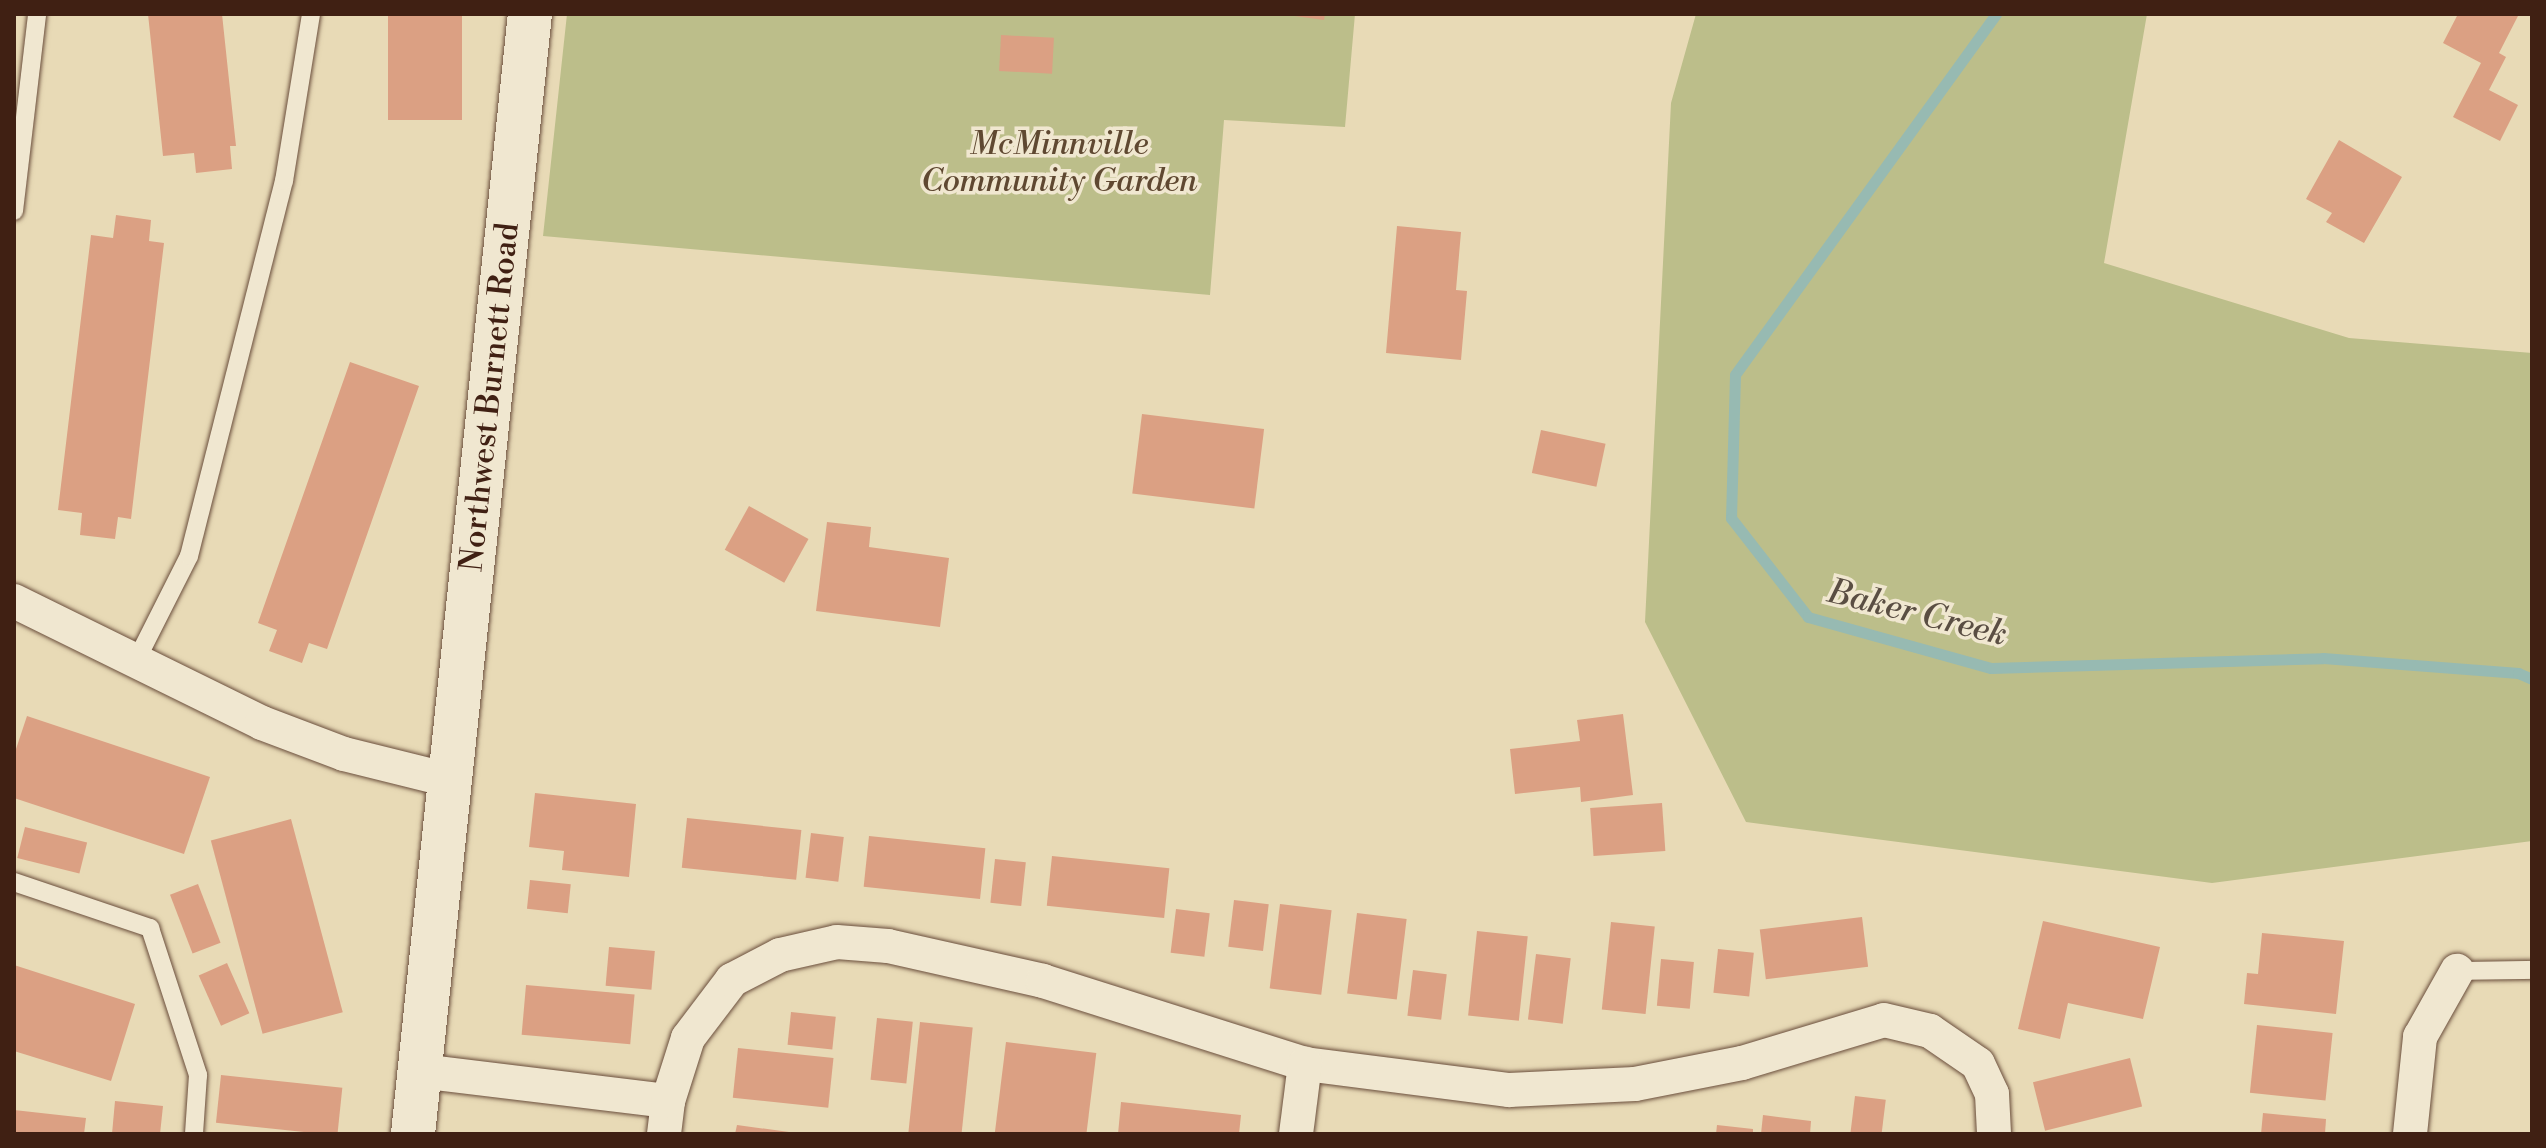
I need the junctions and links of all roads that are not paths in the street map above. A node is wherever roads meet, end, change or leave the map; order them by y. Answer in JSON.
{"nodes":[{"id":1,"x":37,"y":14,"type":"edge"},
{"id":2,"x":311,"y":14,"type":"edge"},
{"id":3,"x":530,"y":14,"type":"edge"},
{"id":4,"x":14,"y":211,"type":"edge"},
{"id":5,"x":14,"y":601,"type":"edge"},
{"id":6,"x":135,"y":663,"type":"junction"},
{"id":7,"x":449,"y":780,"type":"junction"},
{"id":8,"x":14,"y":882,"type":"edge"},
{"id":9,"x":2532,"y":970,"type":"edge"},
{"id":10,"x":2457,"y":971,"type":"joint"},
{"id":11,"x":1305,"y":1064,"type":"junction"},
{"id":12,"x":420,"y":1071,"type":"junction"},
{"id":13,"x":666,"y":1117,"type":"edge"},
{"id":14,"x":194,"y":1134,"type":"edge"},
{"id":15,"x":413,"y":1134,"type":"edge"},
{"id":16,"x":1296,"y":1134,"type":"edge"},
{"id":17,"x":1994,"y":1134,"type":"edge"},
{"id":18,"x":2410,"y":1134,"type":"edge"}],
"edges":[{"from":1,"to":4,"type":"lane"},
{"from":2,"to":6,"type":"lane"},
{"from":3,"to":7,"type":"street","name":"Northwest Burnett Road"},
{"from":5,"to":6,"type":"street"},
{"from":6,"to":7,"type":"street"},
{"from":7,"to":12,"type":"street","name":"Northwest Burnett Road"},
{"from":8,"to":14,"type":"lane"},
{"from":9,"to":10,"type":"lane"},
{"from":10,"to":18,"type":"street"},
{"from":11,"to":13,"type":"street"},
{"from":11,"to":16,"type":"street"},
{"from":11,"to":17,"type":"street"},
{"from":12,"to":13,"type":"street"},
{"from":12,"to":15,"type":"street","name":"Northwest Burnett Road"}]}
